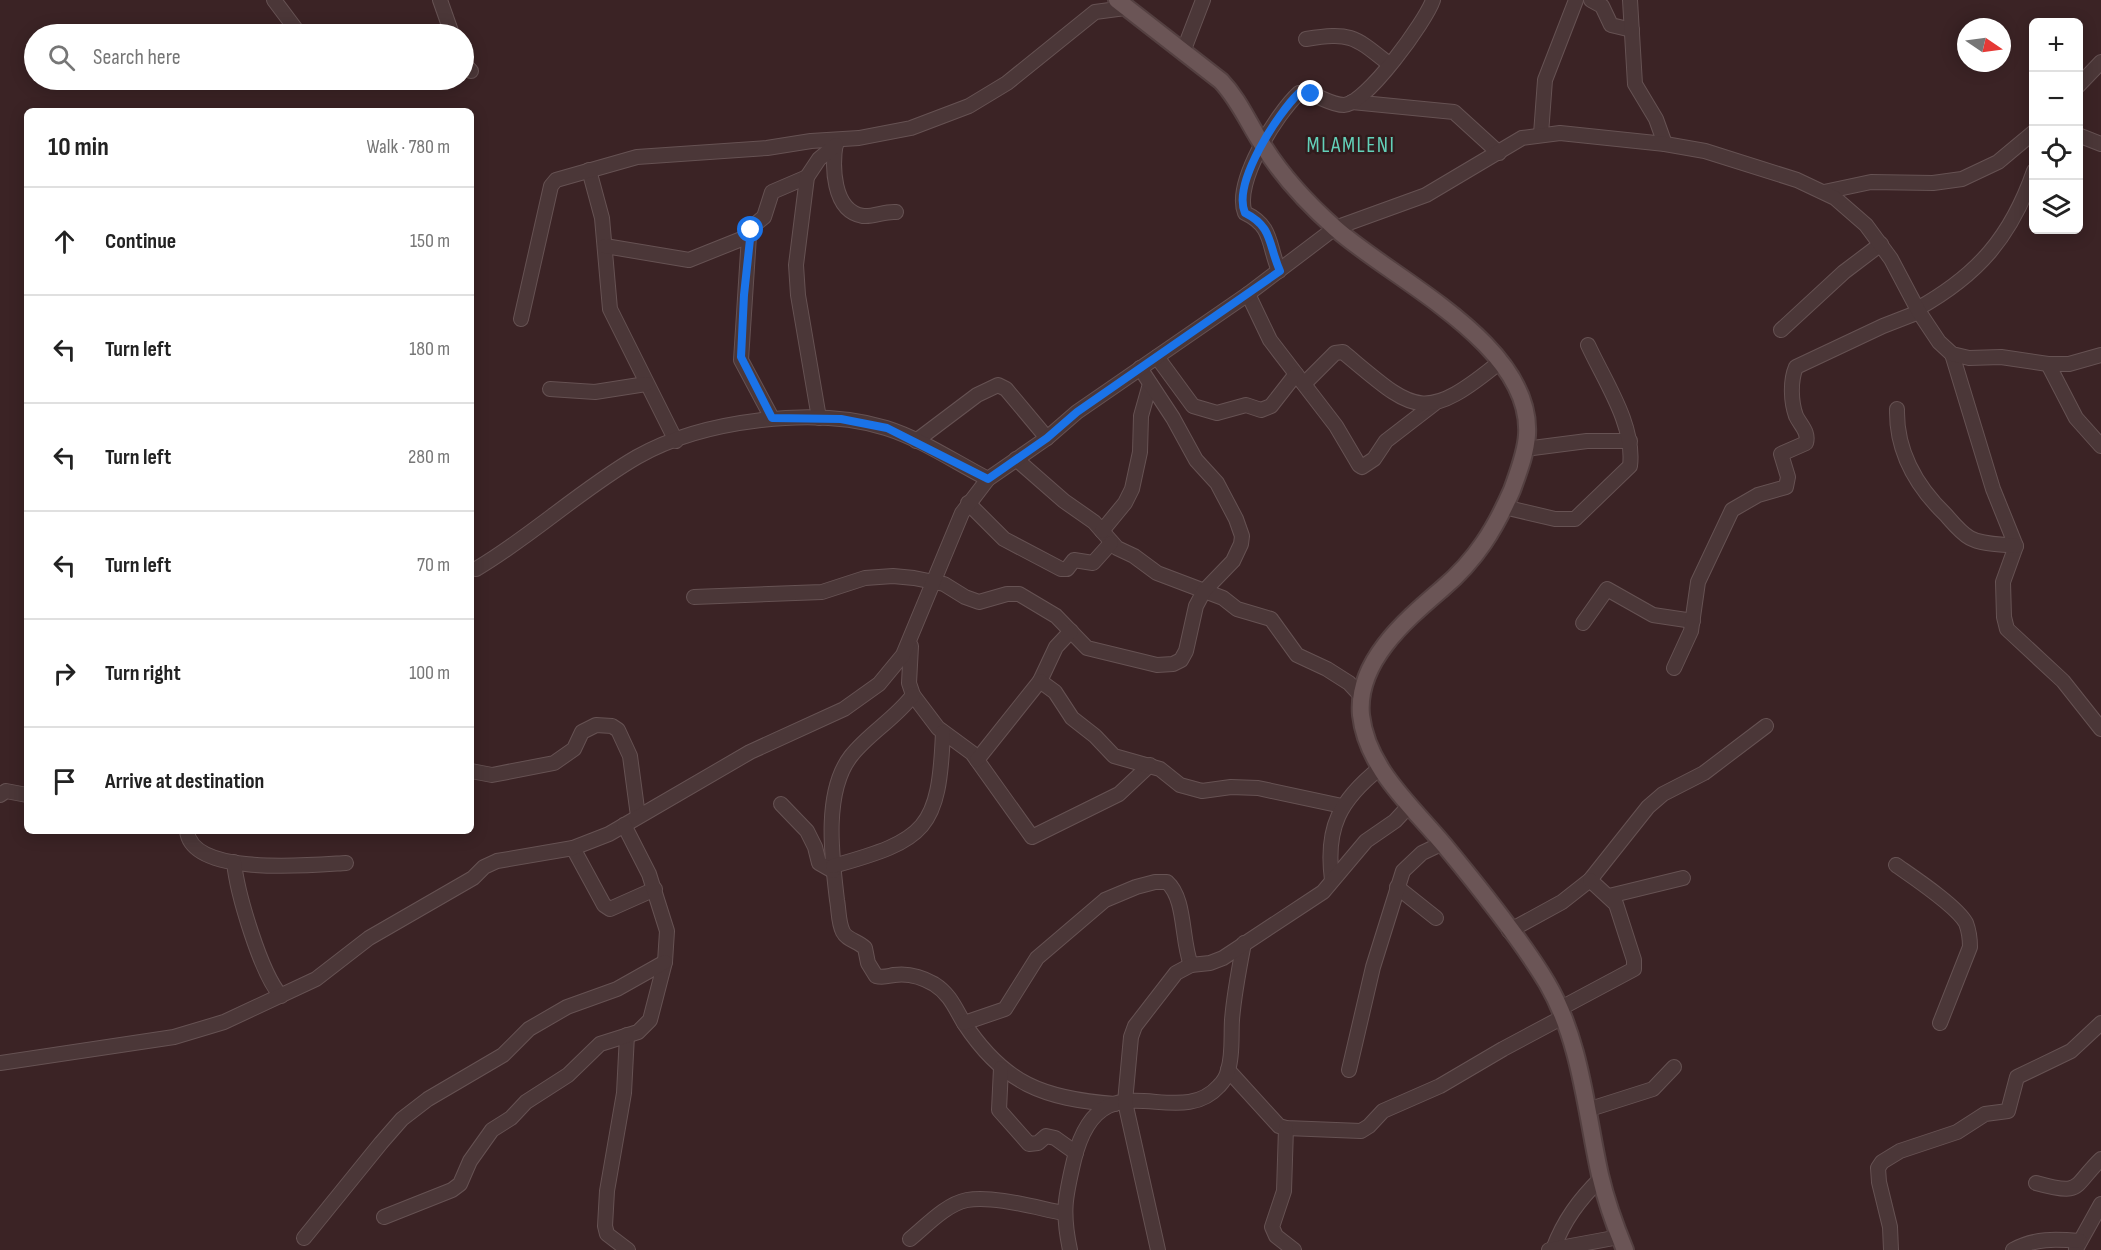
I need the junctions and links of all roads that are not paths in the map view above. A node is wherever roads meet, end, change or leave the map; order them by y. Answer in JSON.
{"nodes":[{"id":1,"x":274,"y":0,"type":"edge"},
{"id":2,"x":440,"y":0,"type":"edge"},
{"id":3,"x":1203,"y":0,"type":"edge"},
{"id":4,"x":1433,"y":0,"type":"edge"},
{"id":5,"x":1576,"y":0,"type":"edge"},
{"id":6,"x":1591,"y":0,"type":"edge"},
{"id":7,"x":1630,"y":0,"type":"edge"},
{"id":8,"x":1121,"y":4,"type":"edge"},
{"id":9,"x":1098,"y":6,"type":"edge"},
{"id":10,"x":291,"y":24,"type":"edge"},
{"id":11,"x":448,"y":24,"type":"edge"},
{"id":12,"x":1632,"y":30,"type":"junction"},
{"id":13,"x":1306,"y":39,"type":"dead end"},
{"id":14,"x":1183,"y":52,"type":"junction"},
{"id":15,"x":2101,"y":62,"type":"edge"},
{"id":16,"x":1389,"y":64,"type":"junction"},
{"id":17,"x":2083,"y":82,"type":"edge"},
{"id":18,"x":1352,"y":102,"type":"junction"},
{"id":19,"x":1541,"y":134,"type":"junction"},
{"id":20,"x":2029,"y":136,"type":"edge"},
{"id":21,"x":2083,"y":137,"type":"edge"},
{"id":22,"x":836,"y":142,"type":"junction"},
{"id":23,"x":1665,"y":144,"type":"junction"},
{"id":24,"x":2101,"y":144,"type":"edge"},
{"id":25,"x":1262,"y":146,"type":"junction"},
{"id":26,"x":1499,"y":153,"type":"junction"},
{"id":27,"x":589,"y":170,"type":"junction"},
{"id":28,"x":807,"y":177,"type":"junction"},
{"id":29,"x":2030,"y":180,"type":"edge"},
{"id":30,"x":1824,"y":192,"type":"junction"},
{"id":31,"x":896,"y":212,"type":"dead end"},
{"id":32,"x":1335,"y":228,"type":"junction"},
{"id":33,"x":749,"y":236,"type":"junction"},
{"id":34,"x":1881,"y":244,"type":"junction"},
{"id":35,"x":605,"y":246,"type":"junction"},
{"id":36,"x":1280,"y":271,"type":"junction"},
{"id":37,"x":1248,"y":294,"type":"junction"},
{"id":38,"x":1918,"y":310,"type":"junction"},
{"id":39,"x":521,"y":319,"type":"dead end"},
{"id":40,"x":1781,"y":330,"type":"dead end"},
{"id":41,"x":1588,"y":345,"type":"dead end"},
{"id":42,"x":1952,"y":354,"type":"junction"},
{"id":43,"x":2101,"y":355,"type":"edge"},
{"id":44,"x":1157,"y":357,"type":"junction"},
{"id":45,"x":1501,"y":361,"type":"junction"},
{"id":46,"x":2048,"y":364,"type":"junction"},
{"id":47,"x":1140,"y":368,"type":"junction"},
{"id":48,"x":1300,"y":379,"type":"junction"},
{"id":49,"x":646,"y":384,"type":"junction"},
{"id":50,"x":1150,"y":384,"type":"junction"},
{"id":51,"x":549,"y":389,"type":"dead end"},
{"id":52,"x":1434,"y":404,"type":"junction"},
{"id":53,"x":1897,"y":409,"type":"dead end"},
{"id":54,"x":819,"y":417,"type":"junction"},
{"id":55,"x":772,"y":418,"type":"junction"},
{"id":56,"x":1047,"y":438,"type":"junction"},
{"id":57,"x":676,"y":441,"type":"junction"},
{"id":58,"x":916,"y":441,"type":"junction"},
{"id":59,"x":1630,"y":441,"type":"junction"},
{"id":60,"x":2101,"y":446,"type":"edge"},
{"id":61,"x":1525,"y":448,"type":"junction"},
{"id":62,"x":1016,"y":459,"type":"junction"},
{"id":63,"x":988,"y":479,"type":"junction"},
{"id":64,"x":968,"y":503,"type":"junction"},
{"id":65,"x":1504,"y":507,"type":"junction"},
{"id":66,"x":1102,"y":531,"type":"junction"},
{"id":67,"x":1111,"y":543,"type":"junction"},
{"id":68,"x":2016,"y":546,"type":"junction"},
{"id":69,"x":476,"y":569,"type":"dead end"},
{"id":70,"x":933,"y":582,"type":"junction"},
{"id":71,"x":1204,"y":591,"type":"junction"},
{"id":72,"x":694,"y":597,"type":"dead end"},
{"id":73,"x":1693,"y":621,"type":"junction"},
{"id":74,"x":1583,"y":623,"type":"dead end"},
{"id":75,"x":1071,"y":631,"type":"junction"},
{"id":76,"x":911,"y":641,"type":"junction"},
{"id":77,"x":1674,"y":668,"type":"dead end"},
{"id":78,"x":1040,"y":681,"type":"junction"},
{"id":79,"x":913,"y":695,"type":"junction"},
{"id":80,"x":1362,"y":697,"type":"junction"},
{"id":81,"x":1766,"y":726,"type":"dead end"},
{"id":82,"x":2101,"y":729,"type":"edge"},
{"id":83,"x":943,"y":732,"type":"junction"},
{"id":84,"x":977,"y":760,"type":"junction"},
{"id":85,"x":1150,"y":765,"type":"junction"},
{"id":86,"x":1380,"y":768,"type":"junction"},
{"id":87,"x":474,"y":772,"type":"edge"},
{"id":88,"x":24,"y":794,"type":"edge"},
{"id":89,"x":0,"y":795,"type":"edge"},
{"id":90,"x":781,"y":804,"type":"dead end"},
{"id":91,"x":1342,"y":806,"type":"junction"},
{"id":92,"x":1408,"y":807,"type":"junction"},
{"id":93,"x":638,"y":816,"type":"junction"},
{"id":94,"x":624,"y":825,"type":"junction"},
{"id":95,"x":188,"y":834,"type":"edge"},
{"id":96,"x":1443,"y":843,"type":"junction"},
{"id":97,"x":573,"y":848,"type":"junction"},
{"id":98,"x":234,"y":862,"type":"junction"},
{"id":99,"x":346,"y":863,"type":"dead end"},
{"id":100,"x":1896,"y":865,"type":"dead end"},
{"id":101,"x":833,"y":868,"type":"junction"},
{"id":102,"x":1683,"y":878,"type":"dead end"},
{"id":103,"x":1332,"y":880,"type":"junction"},
{"id":104,"x":1590,"y":880,"type":"junction"},
{"id":105,"x":1397,"y":887,"type":"junction"},
{"id":106,"x":655,"y":889,"type":"junction"},
{"id":107,"x":1609,"y":896,"type":"junction"},
{"id":108,"x":1436,"y":918,"type":"dead end"},
{"id":109,"x":1509,"y":931,"type":"junction"},
{"id":110,"x":1244,"y":943,"type":"junction"},
{"id":111,"x":665,"y":962,"type":"junction"},
{"id":112,"x":1191,"y":965,"type":"junction"},
{"id":113,"x":281,"y":996,"type":"junction"},
{"id":114,"x":1562,"y":1012,"type":"junction"},
{"id":115,"x":964,"y":1023,"type":"junction"},
{"id":116,"x":1940,"y":1023,"type":"dead end"},
{"id":117,"x":2101,"y":1023,"type":"edge"},
{"id":118,"x":627,"y":1035,"type":"junction"},
{"id":119,"x":0,"y":1063,"type":"edge"},
{"id":120,"x":1674,"y":1067,"type":"dead end"},
{"id":121,"x":1002,"y":1068,"type":"junction"},
{"id":122,"x":1228,"y":1070,"type":"junction"},
{"id":123,"x":1349,"y":1070,"type":"dead end"},
{"id":124,"x":1120,"y":1103,"type":"junction"},
{"id":125,"x":1587,"y":1110,"type":"junction"},
{"id":126,"x":1286,"y":1128,"type":"junction"},
{"id":127,"x":1076,"y":1153,"type":"junction"},
{"id":128,"x":2101,"y":1159,"type":"edge"},
{"id":129,"x":1601,"y":1178,"type":"junction"},
{"id":130,"x":2036,"y":1182,"type":"dead end"},
{"id":131,"x":2101,"y":1204,"type":"edge"},
{"id":132,"x":1063,"y":1213,"type":"junction"},
{"id":133,"x":384,"y":1217,"type":"dead end"},
{"id":134,"x":304,"y":1238,"type":"dead end"},
{"id":135,"x":910,"y":1239,"type":"dead end"},
{"id":136,"x":1622,"y":1243,"type":"edge"},
{"id":137,"x":2077,"y":1246,"type":"edge"},
{"id":138,"x":1551,"y":1249,"type":"edge"},
{"id":139,"x":628,"y":1250,"type":"edge"},
{"id":140,"x":1070,"y":1250,"type":"edge"},
{"id":141,"x":1158,"y":1250,"type":"edge"},
{"id":142,"x":1294,"y":1250,"type":"edge"},
{"id":143,"x":1891,"y":1250,"type":"edge"},
{"id":144,"x":2013,"y":1250,"type":"edge"}],
"edges":[{"from":1,"to":10,"type":"street"},
{"from":2,"to":11,"type":"street"},
{"from":3,"to":14,"type":"street"},
{"from":4,"to":16,"type":"street"},
{"from":5,"to":19,"type":"street"},
{"from":6,"to":12,"type":"street"},
{"from":7,"to":12,"type":"street"},
{"from":8,"to":9,"type":"street"},
{"from":8,"to":14,"type":"main road"},
{"from":9,"to":22,"type":"street"},
{"from":12,"to":23,"type":"street"},
{"from":13,"to":16,"type":"street"},
{"from":14,"to":25,"type":"main road"},
{"from":15,"to":17,"type":"street"},
{"from":16,"to":18,"type":"street"},
{"from":18,"to":25,"type":"street"},
{"from":18,"to":26,"type":"street"},
{"from":19,"to":23,"type":"street"},
{"from":19,"to":26,"type":"street"},
{"from":20,"to":30,"type":"street"},
{"from":21,"to":24,"type":"street"},
{"from":22,"to":27,"type":"street"},
{"from":22,"to":28,"type":"street"},
{"from":22,"to":31,"type":"street"},
{"from":23,"to":30,"type":"street"},
{"from":25,"to":32,"type":"main road"},
{"from":25,"to":36,"type":"street"},
{"from":26,"to":32,"type":"street"},
{"from":27,"to":35,"type":"street"},
{"from":27,"to":39,"type":"street"},
{"from":28,"to":33,"type":"street"},
{"from":28,"to":54,"type":"street"},
{"from":29,"to":38,"type":"street"},
{"from":30,"to":34,"type":"street"},
{"from":32,"to":36,"type":"street"},
{"from":32,"to":45,"type":"main road"},
{"from":33,"to":35,"type":"street"},
{"from":33,"to":55,"type":"street"},
{"from":34,"to":38,"type":"street"},
{"from":34,"to":40,"type":"street"},
{"from":35,"to":49,"type":"street"},
{"from":36,"to":37,"type":"street"},
{"from":37,"to":44,"type":"street"},
{"from":37,"to":48,"type":"street"},
{"from":38,"to":42,"type":"street"},
{"from":38,"to":73,"type":"street"},
{"from":41,"to":59,"type":"street"},
{"from":42,"to":46,"type":"street"},
{"from":42,"to":68,"type":"street"},
{"from":43,"to":46,"type":"street"},
{"from":44,"to":47,"type":"street"},
{"from":44,"to":48,"type":"street"},
{"from":45,"to":52,"type":"street"},
{"from":45,"to":61,"type":"main road"},
{"from":46,"to":60,"type":"street"},
{"from":47,"to":50,"type":"street"},
{"from":47,"to":56,"type":"street"},
{"from":48,"to":52,"type":"street"},
{"from":48,"to":52,"type":"street"},
{"from":49,"to":51,"type":"street"},
{"from":49,"to":57,"type":"street"},
{"from":50,"to":66,"type":"street"},
{"from":50,"to":71,"type":"street"},
{"from":53,"to":68,"type":"street"},
{"from":54,"to":55,"type":"street"},
{"from":54,"to":58,"type":"street"},
{"from":55,"to":57,"type":"street"},
{"from":56,"to":58,"type":"street"},
{"from":56,"to":62,"type":"street"},
{"from":57,"to":69,"type":"street"},
{"from":58,"to":63,"type":"street"},
{"from":59,"to":61,"type":"street"},
{"from":59,"to":65,"type":"street"},
{"from":61,"to":65,"type":"main road"},
{"from":62,"to":63,"type":"street"},
{"from":62,"to":66,"type":"street"},
{"from":63,"to":64,"type":"street"},
{"from":64,"to":67,"type":"street"},
{"from":64,"to":70,"type":"street"},
{"from":65,"to":80,"type":"main road"},
{"from":66,"to":67,"type":"street"},
{"from":67,"to":71,"type":"street"},
{"from":68,"to":82,"type":"street"},
{"from":70,"to":72,"type":"street"},
{"from":70,"to":75,"type":"street"},
{"from":70,"to":76,"type":"street"},
{"from":71,"to":75,"type":"street"},
{"from":71,"to":80,"type":"street"},
{"from":73,"to":74,"type":"street"},
{"from":73,"to":77,"type":"street"},
{"from":75,"to":78,"type":"street"},
{"from":76,"to":79,"type":"street"},
{"from":76,"to":93,"type":"street"},
{"from":78,"to":84,"type":"street"},
{"from":78,"to":85,"type":"street"},
{"from":79,"to":83,"type":"street"},
{"from":79,"to":101,"type":"street"},
{"from":80,"to":86,"type":"main road"},
{"from":81,"to":104,"type":"street"},
{"from":83,"to":84,"type":"street"},
{"from":83,"to":101,"type":"street"},
{"from":84,"to":85,"type":"street"},
{"from":85,"to":91,"type":"street"},
{"from":86,"to":91,"type":"street"},
{"from":86,"to":92,"type":"main road"},
{"from":87,"to":93,"type":"street"},
{"from":88,"to":89,"type":"street"},
{"from":90,"to":101,"type":"street"},
{"from":91,"to":103,"type":"street"},
{"from":92,"to":96,"type":"main road"},
{"from":92,"to":103,"type":"street"},
{"from":93,"to":94,"type":"street"},
{"from":94,"to":97,"type":"street"},
{"from":94,"to":106,"type":"street"},
{"from":95,"to":98,"type":"street"},
{"from":96,"to":105,"type":"street"},
{"from":96,"to":109,"type":"main road"},
{"from":97,"to":106,"type":"street"},
{"from":97,"to":113,"type":"street"},
{"from":98,"to":99,"type":"street"},
{"from":98,"to":113,"type":"street"},
{"from":100,"to":116,"type":"street"},
{"from":101,"to":115,"type":"street"},
{"from":102,"to":107,"type":"street"},
{"from":103,"to":110,"type":"street"},
{"from":104,"to":107,"type":"street"},
{"from":104,"to":109,"type":"street"},
{"from":105,"to":108,"type":"street"},
{"from":105,"to":123,"type":"street"},
{"from":106,"to":111,"type":"street"},
{"from":107,"to":114,"type":"street"},
{"from":109,"to":114,"type":"main road"},
{"from":110,"to":112,"type":"street"},
{"from":110,"to":122,"type":"street"},
{"from":111,"to":118,"type":"street"},
{"from":111,"to":134,"type":"street"},
{"from":112,"to":115,"type":"street"},
{"from":112,"to":124,"type":"street"},
{"from":113,"to":119,"type":"street"},
{"from":114,"to":125,"type":"main road"},
{"from":114,"to":126,"type":"street"},
{"from":115,"to":121,"type":"street"},
{"from":117,"to":143,"type":"street"},
{"from":118,"to":133,"type":"street"},
{"from":118,"to":139,"type":"street"},
{"from":120,"to":125,"type":"street"},
{"from":121,"to":124,"type":"street"},
{"from":121,"to":127,"type":"street"},
{"from":122,"to":124,"type":"street"},
{"from":122,"to":126,"type":"street"},
{"from":124,"to":127,"type":"street"},
{"from":124,"to":141,"type":"street"},
{"from":125,"to":129,"type":"main road"},
{"from":126,"to":142,"type":"street"},
{"from":127,"to":132,"type":"street"},
{"from":128,"to":130,"type":"street"},
{"from":129,"to":136,"type":"main road"},
{"from":129,"to":138,"type":"street"},
{"from":131,"to":137,"type":"street"},
{"from":132,"to":135,"type":"street"},
{"from":132,"to":140,"type":"street"},
{"from":136,"to":138,"type":"street"},
{"from":137,"to":144,"type":"street"}]}
